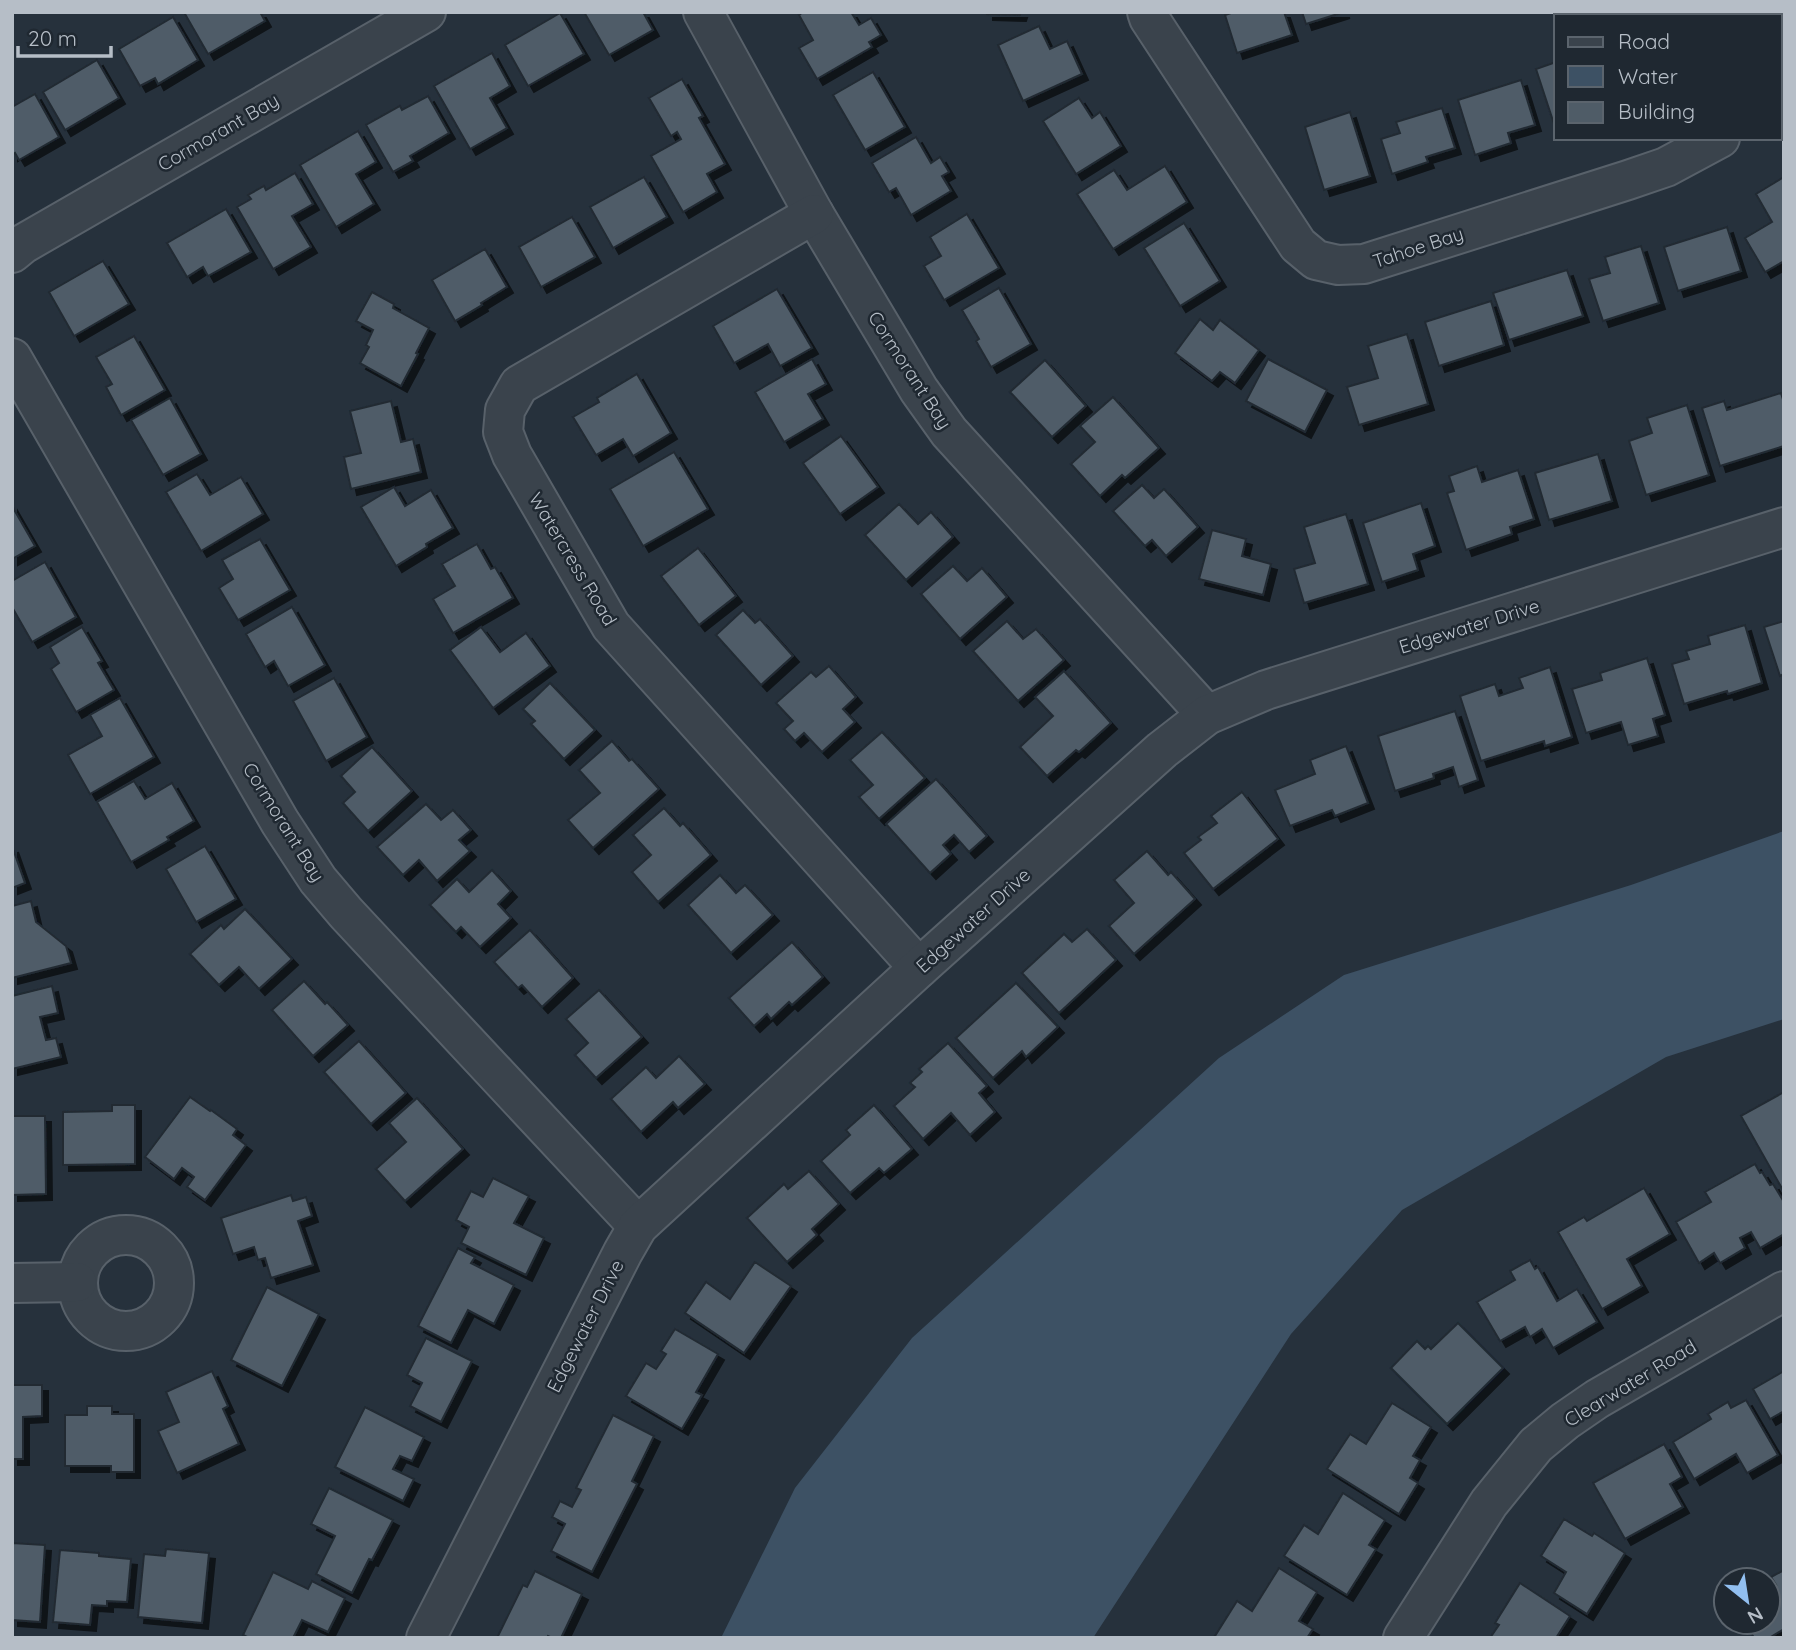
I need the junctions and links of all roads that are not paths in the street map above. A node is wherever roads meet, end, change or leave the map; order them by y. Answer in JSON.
{"nodes":[{"id":1,"x":426,"y":12,"type":"edge"},
{"id":2,"x":703,"y":12,"type":"edge"},
{"id":3,"x":1147,"y":12,"type":"edge"},
{"id":4,"x":1716,"y":140,"type":"edge"},
{"id":5,"x":814,"y":214,"type":"junction"},
{"id":6,"x":12,"y":253,"type":"edge"},
{"id":7,"x":12,"y":358,"type":"edge"},
{"id":8,"x":1784,"y":527,"type":"edge"},
{"id":9,"x":1207,"y":715,"type":"junction"},
{"id":10,"x":919,"y":968,"type":"junction"},
{"id":11,"x":638,"y":1226,"type":"junction"},
{"id":12,"x":77,"y":1282,"type":"dead end"},
{"id":13,"x":12,"y":1283,"type":"edge"},
{"id":14,"x":1784,"y":1291,"type":"edge"},
{"id":15,"x":426,"y":1638,"type":"edge"},
{"id":16,"x":1403,"y":1638,"type":"edge"}],
"edges":[{"from":1,"to":6,"type":"street","name":"Cormorant Bay"},
{"from":2,"to":5,"type":"street","name":"Cormorant Bay"},
{"from":3,"to":4,"type":"street","name":"Tahoe Bay"},
{"from":5,"to":9,"type":"street","name":"Cormorant Bay"},
{"from":5,"to":10,"type":"street","name":"Watercress Road"},
{"from":7,"to":11,"type":"street","name":"Cormorant Bay"},
{"from":8,"to":9,"type":"street","name":"Edgewater Drive"},
{"from":9,"to":10,"type":"street","name":"Edgewater Drive"},
{"from":10,"to":11,"type":"street","name":"Edgewater Drive"},
{"from":11,"to":15,"type":"street","name":"Edgewater Drive"},
{"from":12,"to":13,"type":"street"},
{"from":14,"to":16,"type":"street","name":"Clearwater Road"}]}
